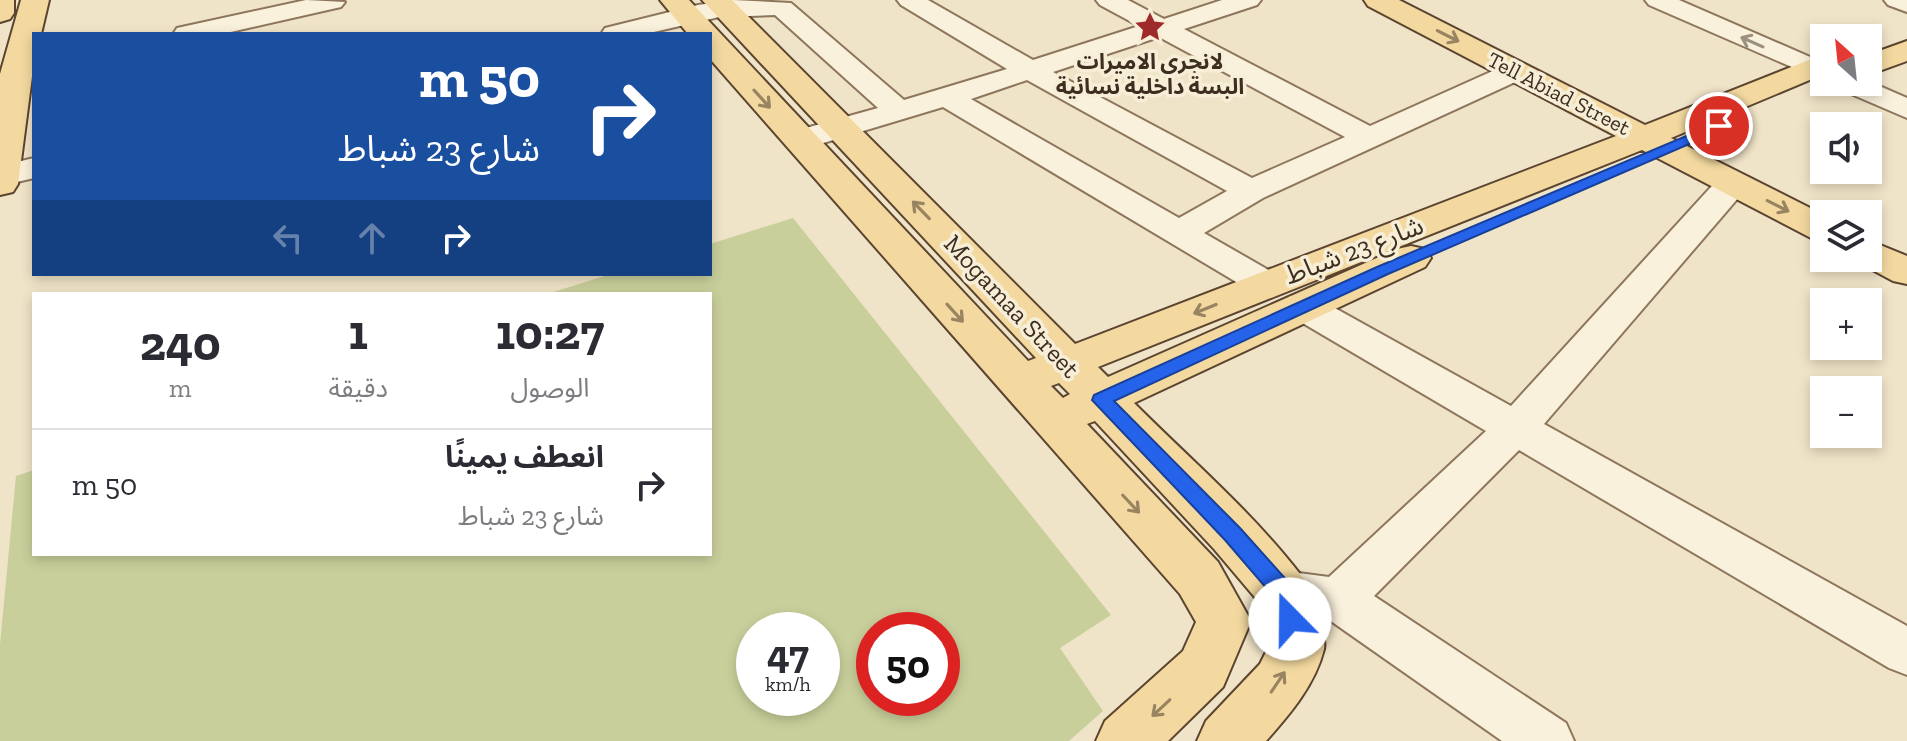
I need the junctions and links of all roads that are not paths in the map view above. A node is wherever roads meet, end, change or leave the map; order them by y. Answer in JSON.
{"nodes":[{"id":1,"x":0,"y":0,"type":"edge"},
{"id":2,"x":35,"y":0,"type":"edge"},
{"id":3,"x":910,"y":0,"type":"edge"},
{"id":4,"x":1109,"y":0,"type":"edge"},
{"id":5,"x":1248,"y":0,"type":"edge"},
{"id":6,"x":1378,"y":0,"type":"edge"},
{"id":7,"x":1658,"y":0,"type":"edge"},
{"id":8,"x":1897,"y":0,"type":"edge"},
{"id":9,"x":1907,"y":4,"type":"edge"},
{"id":10,"x":335,"y":9,"type":"edge"},
{"id":11,"x":0,"y":13,"type":"edge"},
{"id":12,"x":703,"y":17,"type":"edge"},
{"id":13,"x":1163,"y":28,"type":"junction"},
{"id":14,"x":1907,"y":29,"type":"edge"},
{"id":15,"x":198,"y":32,"type":"edge"},
{"id":16,"x":624,"y":32,"type":"edge"},
{"id":17,"x":1882,"y":39,"type":"edge"},
{"id":18,"x":1907,"y":50,"type":"edge"},
{"id":19,"x":1882,"y":60,"type":"edge"},
{"id":20,"x":1810,"y":66,"type":"edge"},
{"id":21,"x":1029,"y":70,"type":"junction"},
{"id":22,"x":17,"y":71,"type":"edge"},
{"id":23,"x":1516,"y":71,"type":"junction"},
{"id":24,"x":1810,"y":76,"type":"edge"},
{"id":25,"x":1878,"y":96,"type":"edge"},
{"id":26,"x":947,"y":97,"type":"junction"},
{"id":27,"x":1907,"y":109,"type":"edge"},
{"id":28,"x":899,"y":111,"type":"junction"},
{"id":29,"x":843,"y":128,"type":"junction"},
{"id":30,"x":1368,"y":137,"type":"junction"},
{"id":31,"x":799,"y":140,"type":"junction"},
{"id":32,"x":1655,"y":143,"type":"junction"},
{"id":33,"x":32,"y":169,"type":"edge"},
{"id":34,"x":0,"y":179,"type":"edge"},
{"id":35,"x":1733,"y":183,"type":"junction"},
{"id":36,"x":1251,"y":191,"type":"junction"},
{"id":37,"x":1810,"y":223,"type":"edge"},
{"id":38,"x":1179,"y":233,"type":"junction"},
{"id":39,"x":1882,"y":259,"type":"edge"},
{"id":40,"x":1907,"y":272,"type":"edge"},
{"id":41,"x":1284,"y":295,"type":"junction"},
{"id":42,"x":1066,"y":363,"type":"junction"},
{"id":43,"x":1018,"y":382,"type":"junction"},
{"id":44,"x":1101,"y":400,"type":"junction"},
{"id":45,"x":1053,"y":421,"type":"junction"},
{"id":46,"x":1517,"y":427,"type":"junction"},
{"id":47,"x":1283,"y":592,"type":"junction"},
{"id":48,"x":1339,"y":599,"type":"junction"},
{"id":49,"x":1907,"y":652,"type":"edge"},
{"id":50,"x":1126,"y":741,"type":"edge"},
{"id":51,"x":1227,"y":741,"type":"edge"},
{"id":52,"x":1547,"y":741,"type":"edge"}],
"edges":[{"from":1,"to":11,"type":"main road"},
{"from":2,"to":22,"type":"main road"},
{"from":3,"to":21,"type":"street"},
{"from":4,"to":13,"type":"street"},
{"from":5,"to":13,"type":"street"},
{"from":6,"to":23,"type":"main road","name":"Tell Abiad Street","one_way":true},
{"from":20,"to":7,"type":"street","one_way":true},
{"from":8,"to":9,"type":"street"},
{"from":10,"to":15,"type":"street"},
{"from":12,"to":16,"type":"street"},
{"from":12,"to":28,"type":"street"},
{"from":12,"to":29,"type":"main road","name":"Mogamaa Street"},
{"from":12,"to":31,"type":"main road","name":"Mogamaa Street","one_way":true},
{"from":13,"to":21,"type":"street"},
{"from":13,"to":30,"type":"street"},
{"from":14,"to":17,"type":"main road"},
{"from":18,"to":19,"type":"main road"},
{"from":21,"to":26,"type":"street"},
{"from":21,"to":36,"type":"street"},
{"from":22,"to":34,"type":"main road"},
{"from":23,"to":30,"type":"street"},
{"from":23,"to":32,"type":"main road","name":"Tell Abiad Street"},
{"from":24,"to":32,"type":"main road","name":"شارع 23 شباط"},
{"from":25,"to":27,"type":"street"},
{"from":26,"to":28,"type":"street"},
{"from":26,"to":38,"type":"street"},
{"from":28,"to":29,"type":"street"},
{"from":29,"to":31,"type":"street"},
{"from":42,"to":29,"type":"main road","name":"Mogamaa Street","one_way":true},
{"from":30,"to":36,"type":"street"},
{"from":31,"to":43,"type":"main road","name":"Mogamaa Street","one_way":true},
{"from":32,"to":35,"type":"main road","name":"Tell Abiad Street"},
{"from":32,"to":41,"type":"main road","name":"شارع 23 شباط"},
{"from":33,"to":34,"type":"street"},
{"from":35,"to":37,"type":"main road","name":"Tell Abiad Street","one_way":true},
{"from":35,"to":46,"type":"street"},
{"from":36,"to":38,"type":"street"},
{"from":38,"to":41,"type":"street"},
{"from":39,"to":40,"type":"main road"},
{"from":41,"to":42,"type":"main road","name":"شارع 23 شباط","one_way":true},
{"from":41,"to":44,"type":"main road","name":"شارع 23 شباط"},
{"from":41,"to":46,"type":"street"},
{"from":42,"to":43,"type":"main road","name":"شارع 23 شباط"},
{"from":42,"to":44,"type":"main road","name":"Mogamaa Street"},
{"from":43,"to":45,"type":"main road","name":"Mogamaa Street"},
{"from":44,"to":45,"type":"main road","name":"شارع 23 شباط"},
{"from":44,"to":47,"type":"main road","name":"Mogamaa Street"},
{"from":45,"to":50,"type":"main road","name":"Mogamaa Street","one_way":true},
{"from":46,"to":48,"type":"street"},
{"from":46,"to":49,"type":"street"},
{"from":47,"to":48,"type":"street"},
{"from":51,"to":47,"type":"main road","name":"Mogamaa Street","one_way":true},
{"from":48,"to":52,"type":"street"}]}
